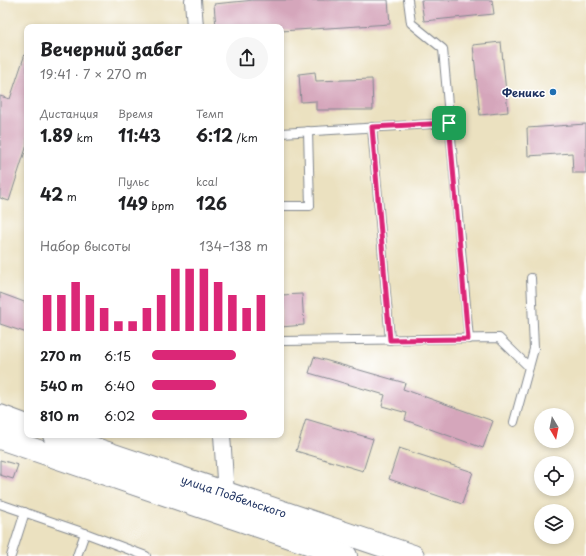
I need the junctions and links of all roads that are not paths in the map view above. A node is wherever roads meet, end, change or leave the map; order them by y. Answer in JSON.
{"nodes":[{"id":1,"x":193,"y":0,"type":"edge"},
{"id":2,"x":408,"y":0,"type":"edge"},
{"id":3,"x":194,"y":24,"type":"edge"},
{"id":4,"x":449,"y":123,"type":"junction"},
{"id":5,"x":372,"y":127,"type":"junction"},
{"id":6,"x":308,"y":131,"type":"junction"},
{"id":7,"x":284,"y":133,"type":"edge"},
{"id":8,"x":284,"y":206,"type":"edge"},
{"id":9,"x":531,"y":278,"type":"dead end"},
{"id":10,"x":468,"y":339,"type":"junction"},
{"id":11,"x":390,"y":340,"type":"junction"},
{"id":12,"x":284,"y":341,"type":"dead end"},
{"id":13,"x":529,"y":367,"type":"junction"},
{"id":14,"x":0,"y":416,"type":"edge"},
{"id":15,"x":514,"y":422,"type":"dead end"},
{"id":16,"x":24,"y":425,"type":"edge"},
{"id":17,"x":0,"y":438,"type":"edge"},
{"id":18,"x":63,"y":438,"type":"edge"},
{"id":19,"x":222,"y":438,"type":"edge"},
{"id":20,"x":226,"y":494,"type":"junction"},
{"id":21,"x":0,"y":504,"type":"edge"},
{"id":22,"x":25,"y":512,"type":"junction"},
{"id":23,"x":85,"y":533,"type":"junction"},
{"id":24,"x":355,"y":547,"type":"edge"},
{"id":25,"x":11,"y":556,"type":"edge"},
{"id":26,"x":77,"y":556,"type":"edge"},
{"id":27,"x":146,"y":556,"type":"edge"},
{"id":28,"x":346,"y":556,"type":"edge"},
{"id":29,"x":413,"y":556,"type":"edge"}],
"edges":[{"from":1,"to":3,"type":"street"},
{"from":2,"to":4,"type":"lane"},
{"from":4,"to":5,"type":"lane"},
{"from":4,"to":10,"type":"lane"},
{"from":5,"to":6,"type":"lane"},
{"from":5,"to":11,"type":"lane"},
{"from":6,"to":7,"type":"lane"},
{"from":6,"to":8,"type":"lane"},
{"from":9,"to":13,"type":"lane"},
{"from":10,"to":11,"type":"lane"},
{"from":10,"to":13,"type":"lane"},
{"from":11,"to":12,"type":"lane"},
{"from":13,"to":15,"type":"lane"},
{"from":14,"to":16,"type":"main road"},
{"from":17,"to":28,"type":"main road","name":"улица Подбельского"},
{"from":18,"to":20,"type":"main road","name":"улица Подбельского"},
{"from":19,"to":20,"type":"street"},
{"from":20,"to":24,"type":"main road","name":"улица Подбельского"},
{"from":21,"to":22,"type":"lane"},
{"from":22,"to":23,"type":"lane"},
{"from":22,"to":25,"type":"lane"},
{"from":23,"to":26,"type":"lane"},
{"from":23,"to":27,"type":"lane"},
{"from":24,"to":29,"type":"main road","name":"улица Подбельского"}]}
